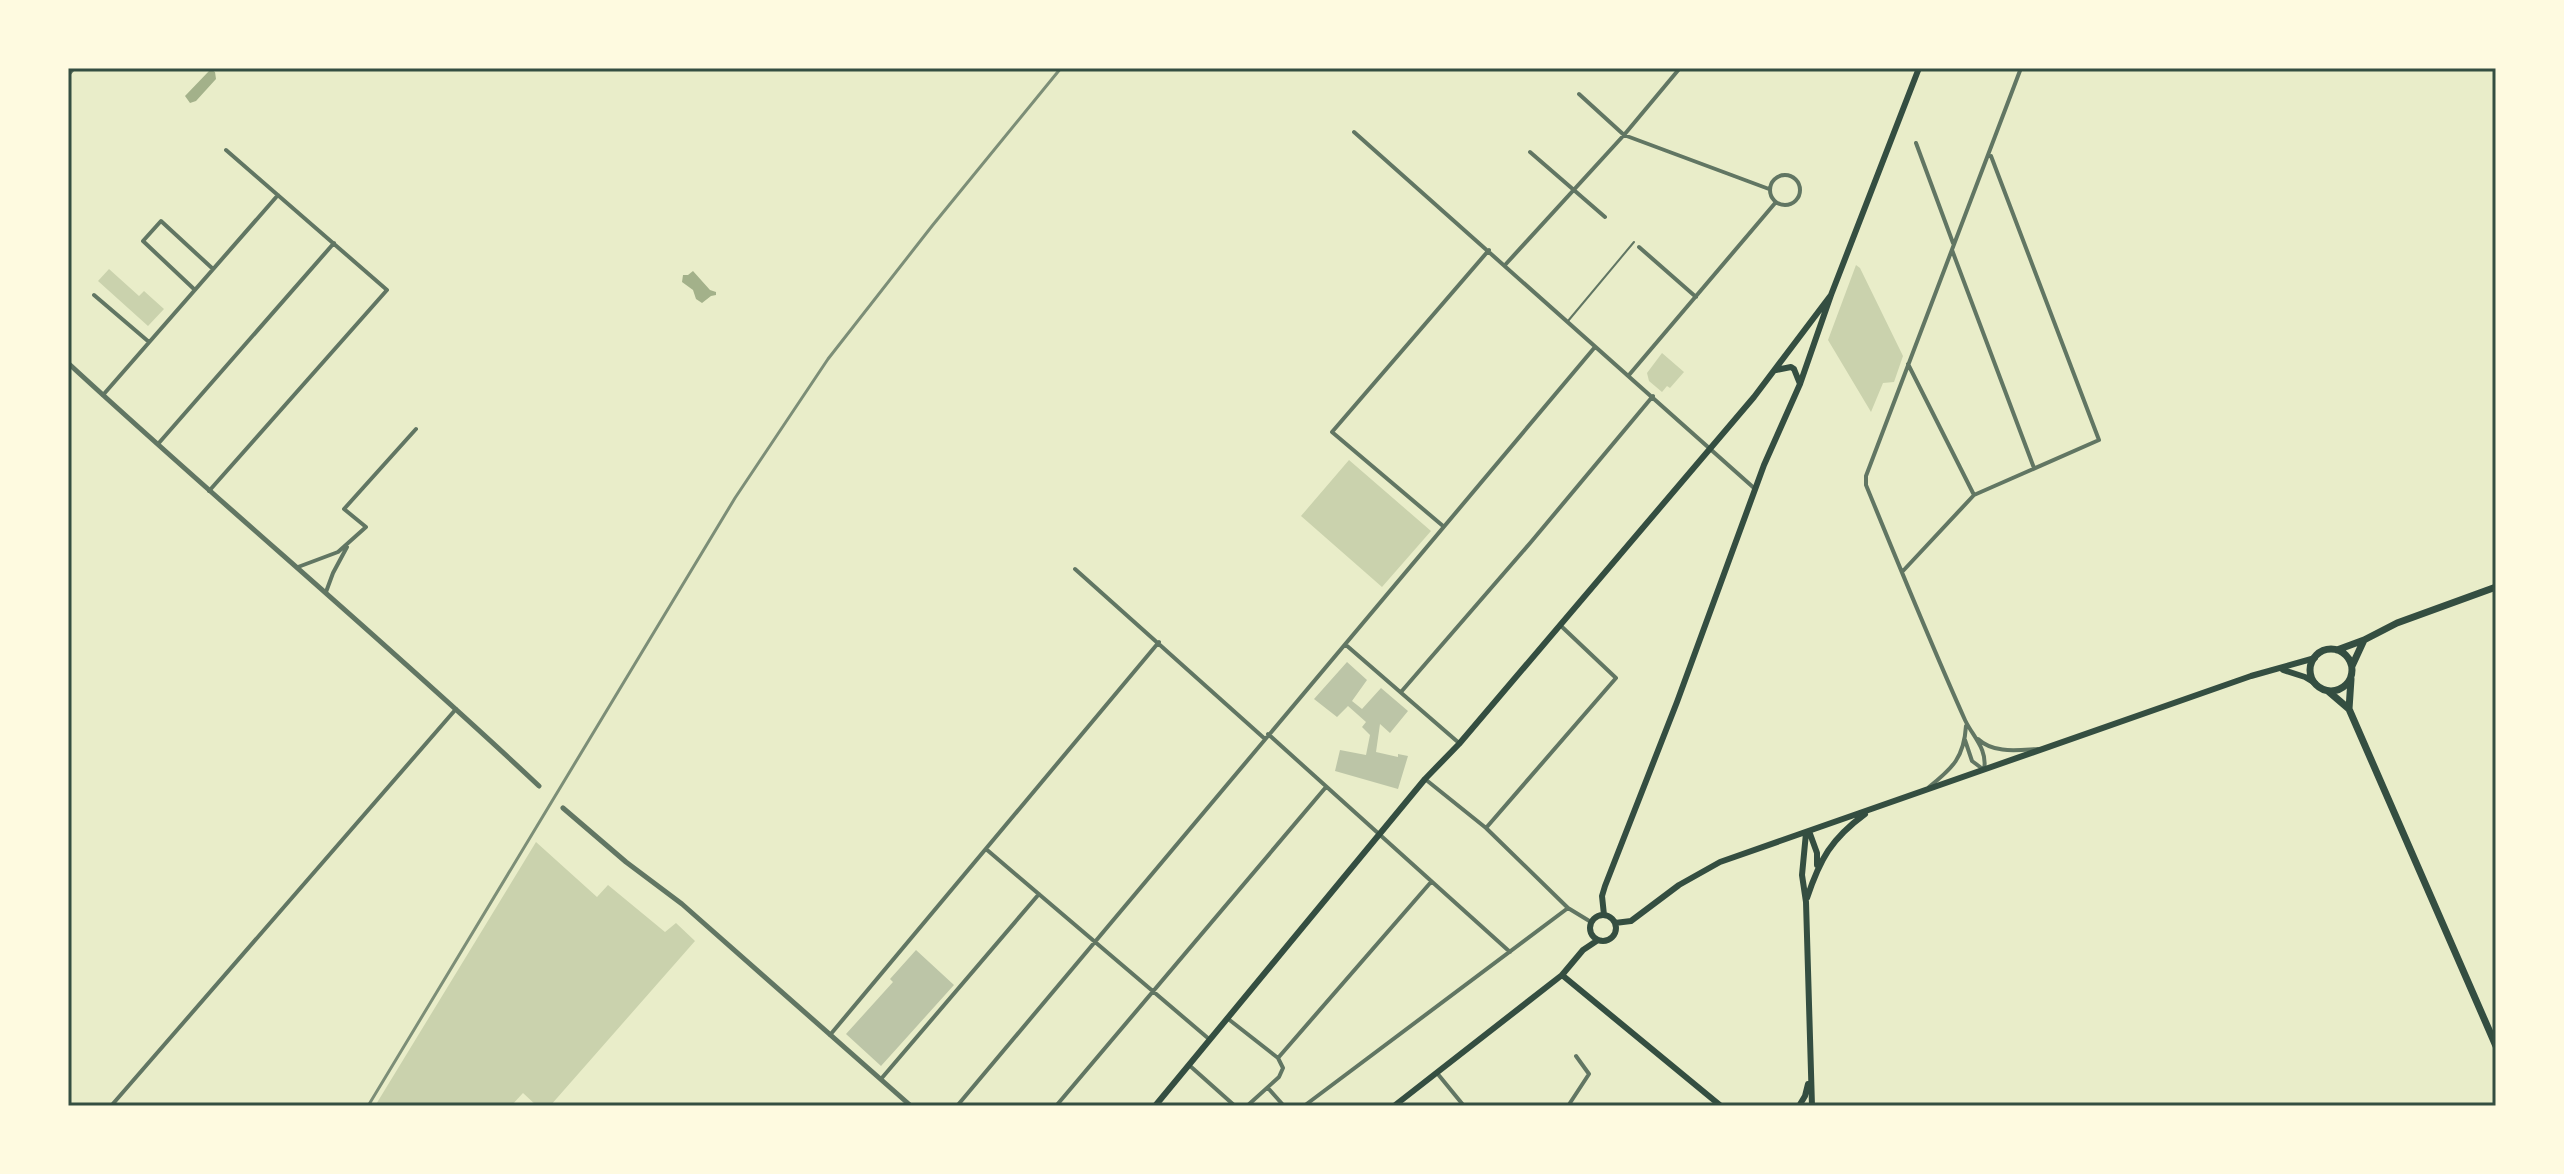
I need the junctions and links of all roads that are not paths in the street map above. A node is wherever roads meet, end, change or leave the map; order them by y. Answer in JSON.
{"nodes":[{"id":1,"x":74,"y":68,"type":"edge"},
{"id":2,"x":1680,"y":68,"type":"edge"},
{"id":3,"x":1919,"y":68,"type":"edge"},
{"id":4,"x":2021,"y":68,"type":"edge"},
{"id":5,"x":68,"y":75,"type":"edge"},
{"id":6,"x":1579,"y":94,"type":"dead end"},
{"id":7,"x":1354,"y":132,"type":"dead end"},
{"id":8,"x":1624,"y":135,"type":"junction"},
{"id":9,"x":1916,"y":143,"type":"dead end"},
{"id":10,"x":226,"y":150,"type":"dead end"},
{"id":11,"x":1530,"y":152,"type":"dead end"},
{"id":12,"x":1990,"y":154,"type":"junction"},
{"id":13,"x":1769,"y":189,"type":"junction"},
{"id":14,"x":1574,"y":191,"type":"junction"},
{"id":15,"x":278,"y":195,"type":"junction"},
{"id":16,"x":1776,"y":202,"type":"junction"},
{"id":17,"x":1605,"y":217,"type":"dead end"},
{"id":18,"x":1634,"y":242,"type":"dead end"},
{"id":19,"x":334,"y":243,"type":"junction"},
{"id":20,"x":1639,"y":247,"type":"dead end"},
{"id":21,"x":1953,"y":247,"type":"junction"},
{"id":22,"x":1489,"y":250,"type":"junction"},
{"id":23,"x":1505,"y":265,"type":"junction"},
{"id":24,"x":213,"y":269,"type":"junction"},
{"id":25,"x":195,"y":290,"type":"junction"},
{"id":26,"x":94,"y":295,"type":"dead end"},
{"id":27,"x":1831,"y":295,"type":"junction"},
{"id":28,"x":1696,"y":297,"type":"junction"},
{"id":29,"x":1568,"y":321,"type":"junction"},
{"id":30,"x":149,"y":342,"type":"junction"},
{"id":31,"x":1595,"y":347,"type":"junction"},
{"id":32,"x":68,"y":363,"type":"edge"},
{"id":33,"x":1908,"y":364,"type":"junction"},
{"id":34,"x":1774,"y":370,"type":"junction"},
{"id":35,"x":1629,"y":375,"type":"junction"},
{"id":36,"x":1800,"y":384,"type":"junction"},
{"id":37,"x":103,"y":395,"type":"junction"},
{"id":38,"x":1653,"y":396,"type":"junction"},
{"id":39,"x":416,"y":429,"type":"dead end"},
{"id":40,"x":158,"y":444,"type":"junction"},
{"id":41,"x":1712,"y":448,"type":"junction"},
{"id":42,"x":2034,"y":468,"type":"junction"},
{"id":43,"x":1756,"y":489,"type":"junction"},
{"id":44,"x":209,"y":491,"type":"junction"},
{"id":45,"x":1974,"y":495,"type":"junction"},
{"id":46,"x":1444,"y":527,"type":"junction"},
{"id":47,"x":348,"y":545,"type":"junction"},
{"id":48,"x":298,"y":567,"type":"junction"},
{"id":49,"x":1075,"y":569,"type":"dead end"},
{"id":50,"x":1902,"y":572,"type":"junction"},
{"id":51,"x":2496,"y":587,"type":"edge"},
{"id":52,"x":326,"y":592,"type":"junction"},
{"id":53,"x":1560,"y":625,"type":"junction"},
{"id":54,"x":2364,"y":640,"type":"junction"},
{"id":55,"x":1159,"y":642,"type":"junction"},
{"id":56,"x":1346,"y":645,"type":"junction"},
{"id":57,"x":2336,"y":650,"type":"junction"},
{"id":58,"x":2315,"y":658,"type":"junction"},
{"id":59,"x":2352,"y":666,"type":"junction"},
{"id":60,"x":2271,"y":671,"type":"junction"},
{"id":61,"x":2351,"y":678,"type":"junction"},
{"id":62,"x":2315,"y":683,"type":"junction"},
{"id":63,"x":2328,"y":691,"type":"junction"},
{"id":64,"x":1401,"y":692,"type":"junction"},
{"id":65,"x":457,"y":709,"type":"junction"},
{"id":66,"x":2349,"y":709,"type":"junction"},
{"id":67,"x":1966,"y":723,"type":"junction"},
{"id":68,"x":1976,"y":736,"type":"junction"},
{"id":69,"x":1267,"y":737,"type":"junction"},
{"id":70,"x":1965,"y":740,"type":"junction"},
{"id":71,"x":1459,"y":744,"type":"junction"},
{"id":72,"x":2045,"y":748,"type":"junction"},
{"id":73,"x":1984,"y":770,"type":"junction"},
{"id":74,"x":1425,"y":779,"type":"junction"},
{"id":75,"x":539,"y":786,"type":"dead end"},
{"id":76,"x":1326,"y":787,"type":"junction"},
{"id":77,"x":1924,"y":791,"type":"junction"},
{"id":78,"x":563,"y":808,"type":"dead end"},
{"id":79,"x":1870,"y":810,"type":"junction"},
{"id":80,"x":1486,"y":828,"type":"junction"},
{"id":81,"x":1808,"y":832,"type":"junction"},
{"id":82,"x":1379,"y":835,"type":"junction"},
{"id":83,"x":986,"y":849,"type":"junction"},
{"id":84,"x":1817,"y":869,"type":"junction"},
{"id":85,"x":1431,"y":882,"type":"junction"},
{"id":86,"x":1039,"y":894,"type":"junction"},
{"id":87,"x":1806,"y":902,"type":"junction"},
{"id":88,"x":1568,"y":908,"type":"junction"},
{"id":89,"x":1604,"y":915,"type":"junction"},
{"id":90,"x":1591,"y":922,"type":"junction"},
{"id":91,"x":1615,"y":923,"type":"junction"},
{"id":92,"x":1598,"y":940,"type":"junction"},
{"id":93,"x":1095,"y":942,"type":"junction"},
{"id":94,"x":1510,"y":952,"type":"junction"},
{"id":95,"x":1562,"y":975,"type":"junction"},
{"id":96,"x":1153,"y":992,"type":"junction"},
{"id":97,"x":1227,"y":1018,"type":"junction"},
{"id":98,"x":830,"y":1035,"type":"junction"},
{"id":99,"x":1210,"y":1040,"type":"junction"},
{"id":100,"x":2496,"y":1046,"type":"edge"},
{"id":101,"x":1576,"y":1056,"type":"dead end"},
{"id":102,"x":1278,"y":1058,"type":"junction"},
{"id":103,"x":1189,"y":1065,"type":"junction"},
{"id":104,"x":1437,"y":1073,"type":"junction"},
{"id":105,"x":1811,"y":1075,"type":"junction"},
{"id":106,"x":881,"y":1079,"type":"junction"},
{"id":107,"x":1268,"y":1088,"type":"junction"},
{"id":108,"x":1719,"y":1105,"type":"edge"},
{"id":109,"x":111,"y":1106,"type":"edge"},
{"id":110,"x":911,"y":1106,"type":"edge"},
{"id":111,"x":957,"y":1106,"type":"edge"},
{"id":112,"x":1056,"y":1106,"type":"edge"},
{"id":113,"x":1155,"y":1106,"type":"edge"},
{"id":114,"x":1235,"y":1106,"type":"edge"},
{"id":115,"x":1247,"y":1106,"type":"edge"},
{"id":116,"x":1284,"y":1106,"type":"edge"},
{"id":117,"x":1304,"y":1106,"type":"edge"},
{"id":118,"x":1394,"y":1106,"type":"edge"},
{"id":119,"x":1464,"y":1106,"type":"edge"},
{"id":120,"x":1568,"y":1106,"type":"edge"},
{"id":121,"x":1799,"y":1106,"type":"edge"},
{"id":122,"x":1812,"y":1106,"type":"edge"}],
"edges":[{"from":1,"to":5,"type":"street"},
{"from":2,"to":8,"type":"street"},
{"from":3,"to":27,"type":"main road"},
{"from":4,"to":12,"type":"street"},
{"from":6,"to":8,"type":"street"},
{"from":7,"to":22,"type":"street"},
{"from":8,"to":13,"type":"street"},
{"from":8,"to":14,"type":"street"},
{"from":9,"to":21,"type":"street"},
{"from":10,"to":15,"type":"street"},
{"from":11,"to":14,"type":"street"},
{"from":12,"to":21,"type":"street"},
{"from":12,"to":42,"type":"street"},
{"from":13,"to":16,"type":"street"},
{"from":13,"to":16,"type":"street"},
{"from":14,"to":17,"type":"street"},
{"from":14,"to":23,"type":"street"},
{"from":15,"to":19,"type":"street"},
{"from":15,"to":24,"type":"street"},
{"from":16,"to":28,"type":"street"},
{"from":18,"to":29,"type":"lane"},
{"from":19,"to":40,"type":"street"},
{"from":19,"to":44,"type":"street"},
{"from":20,"to":28,"type":"street"},
{"from":21,"to":33,"type":"street"},
{"from":21,"to":42,"type":"street"},
{"from":22,"to":23,"type":"street"},
{"from":22,"to":46,"type":"street"},
{"from":23,"to":29,"type":"street"},
{"from":24,"to":25,"type":"street"},
{"from":24,"to":25,"type":"street"},
{"from":25,"to":30,"type":"street"},
{"from":26,"to":30,"type":"street"},
{"from":27,"to":34,"type":"main road"},
{"from":27,"to":36,"type":"main road"},
{"from":28,"to":35,"type":"street"},
{"from":29,"to":31,"type":"street"},
{"from":30,"to":37,"type":"street"},
{"from":31,"to":35,"type":"street"},
{"from":31,"to":46,"type":"street"},
{"from":32,"to":37,"type":"street"},
{"from":33,"to":45,"type":"street"},
{"from":33,"to":50,"type":"street"},
{"from":34,"to":36,"type":"main road"},
{"from":34,"to":41,"type":"main road"},
{"from":35,"to":38,"type":"street"},
{"from":36,"to":43,"type":"main road"},
{"from":37,"to":40,"type":"street"},
{"from":38,"to":41,"type":"street"},
{"from":38,"to":64,"type":"street"},
{"from":39,"to":47,"type":"street"},
{"from":40,"to":44,"type":"street"},
{"from":41,"to":43,"type":"street"},
{"from":41,"to":53,"type":"main road"},
{"from":42,"to":45,"type":"street"},
{"from":43,"to":89,"type":"main road"},
{"from":44,"to":48,"type":"street"},
{"from":45,"to":50,"type":"street"},
{"from":46,"to":56,"type":"street"},
{"from":47,"to":48,"type":"street"},
{"from":47,"to":52,"type":"street"},
{"from":48,"to":52,"type":"street"},
{"from":49,"to":55,"type":"street"},
{"from":50,"to":67,"type":"street"},
{"from":51,"to":54,"type":"main road"},
{"from":52,"to":65,"type":"street"},
{"from":53,"to":71,"type":"main road"},
{"from":53,"to":80,"type":"street"},
{"from":54,"to":57,"type":"main road"},
{"from":54,"to":59,"type":"main road"},
{"from":55,"to":69,"type":"street"},
{"from":55,"to":83,"type":"street"},
{"from":56,"to":64,"type":"street"},
{"from":56,"to":69,"type":"street"},
{"from":57,"to":58,"type":"main road"},
{"from":57,"to":59,"type":"main road"},
{"from":58,"to":60,"type":"main road"},
{"from":58,"to":62,"type":"main road"},
{"from":59,"to":61,"type":"main road"},
{"from":60,"to":62,"type":"main road"},
{"from":60,"to":72,"type":"main road"},
{"from":61,"to":63,"type":"main road"},
{"from":61,"to":66,"type":"main road"},
{"from":62,"to":63,"type":"main road"},
{"from":63,"to":66,"type":"main road"},
{"from":64,"to":71,"type":"street"},
{"from":65,"to":75,"type":"street"},
{"from":65,"to":109,"type":"street"},
{"from":66,"to":100,"type":"main road"},
{"from":67,"to":68,"type":"street"},
{"from":67,"to":70,"type":"street"},
{"from":68,"to":72,"type":"street"},
{"from":68,"to":73,"type":"street"},
{"from":69,"to":76,"type":"street"},
{"from":69,"to":93,"type":"street"},
{"from":70,"to":73,"type":"street"},
{"from":70,"to":77,"type":"street"},
{"from":71,"to":74,"type":"main road"},
{"from":72,"to":73,"type":"main road"},
{"from":73,"to":77,"type":"main road"},
{"from":74,"to":80,"type":"street"},
{"from":74,"to":82,"type":"main road"},
{"from":76,"to":82,"type":"street"},
{"from":76,"to":96,"type":"street"},
{"from":77,"to":79,"type":"main road"},
{"from":78,"to":98,"type":"street"},
{"from":79,"to":81,"type":"main road"},
{"from":79,"to":84,"type":"main road"},
{"from":80,"to":88,"type":"street"},
{"from":81,"to":84,"type":"main road"},
{"from":81,"to":87,"type":"main road"},
{"from":81,"to":91,"type":"main road"},
{"from":82,"to":85,"type":"street"},
{"from":82,"to":97,"type":"main road"},
{"from":83,"to":86,"type":"street"},
{"from":83,"to":98,"type":"street"},
{"from":84,"to":87,"type":"main road"},
{"from":85,"to":94,"type":"street"},
{"from":85,"to":102,"type":"street"},
{"from":86,"to":93,"type":"street"},
{"from":86,"to":106,"type":"street"},
{"from":87,"to":105,"type":"main road"},
{"from":88,"to":90,"type":"street"},
{"from":88,"to":94,"type":"street"},
{"from":89,"to":90,"type":"main road"},
{"from":89,"to":91,"type":"main road"},
{"from":90,"to":92,"type":"main road"},
{"from":91,"to":92,"type":"main road"},
{"from":92,"to":95,"type":"main road"},
{"from":93,"to":96,"type":"street"},
{"from":93,"to":111,"type":"street"},
{"from":94,"to":117,"type":"street"},
{"from":95,"to":104,"type":"main road"},
{"from":95,"to":108,"type":"main road"},
{"from":96,"to":99,"type":"street"},
{"from":96,"to":112,"type":"street"},
{"from":97,"to":99,"type":"main road"},
{"from":97,"to":102,"type":"street"},
{"from":98,"to":106,"type":"street"},
{"from":99,"to":103,"type":"main road"},
{"from":101,"to":120,"type":"street"},
{"from":102,"to":107,"type":"street"},
{"from":103,"to":113,"type":"main road"},
{"from":103,"to":114,"type":"street"},
{"from":104,"to":118,"type":"main road"},
{"from":104,"to":119,"type":"street"},
{"from":105,"to":121,"type":"main road"},
{"from":105,"to":122,"type":"main road"},
{"from":106,"to":110,"type":"street"},
{"from":107,"to":115,"type":"street"},
{"from":107,"to":116,"type":"street"}]}
